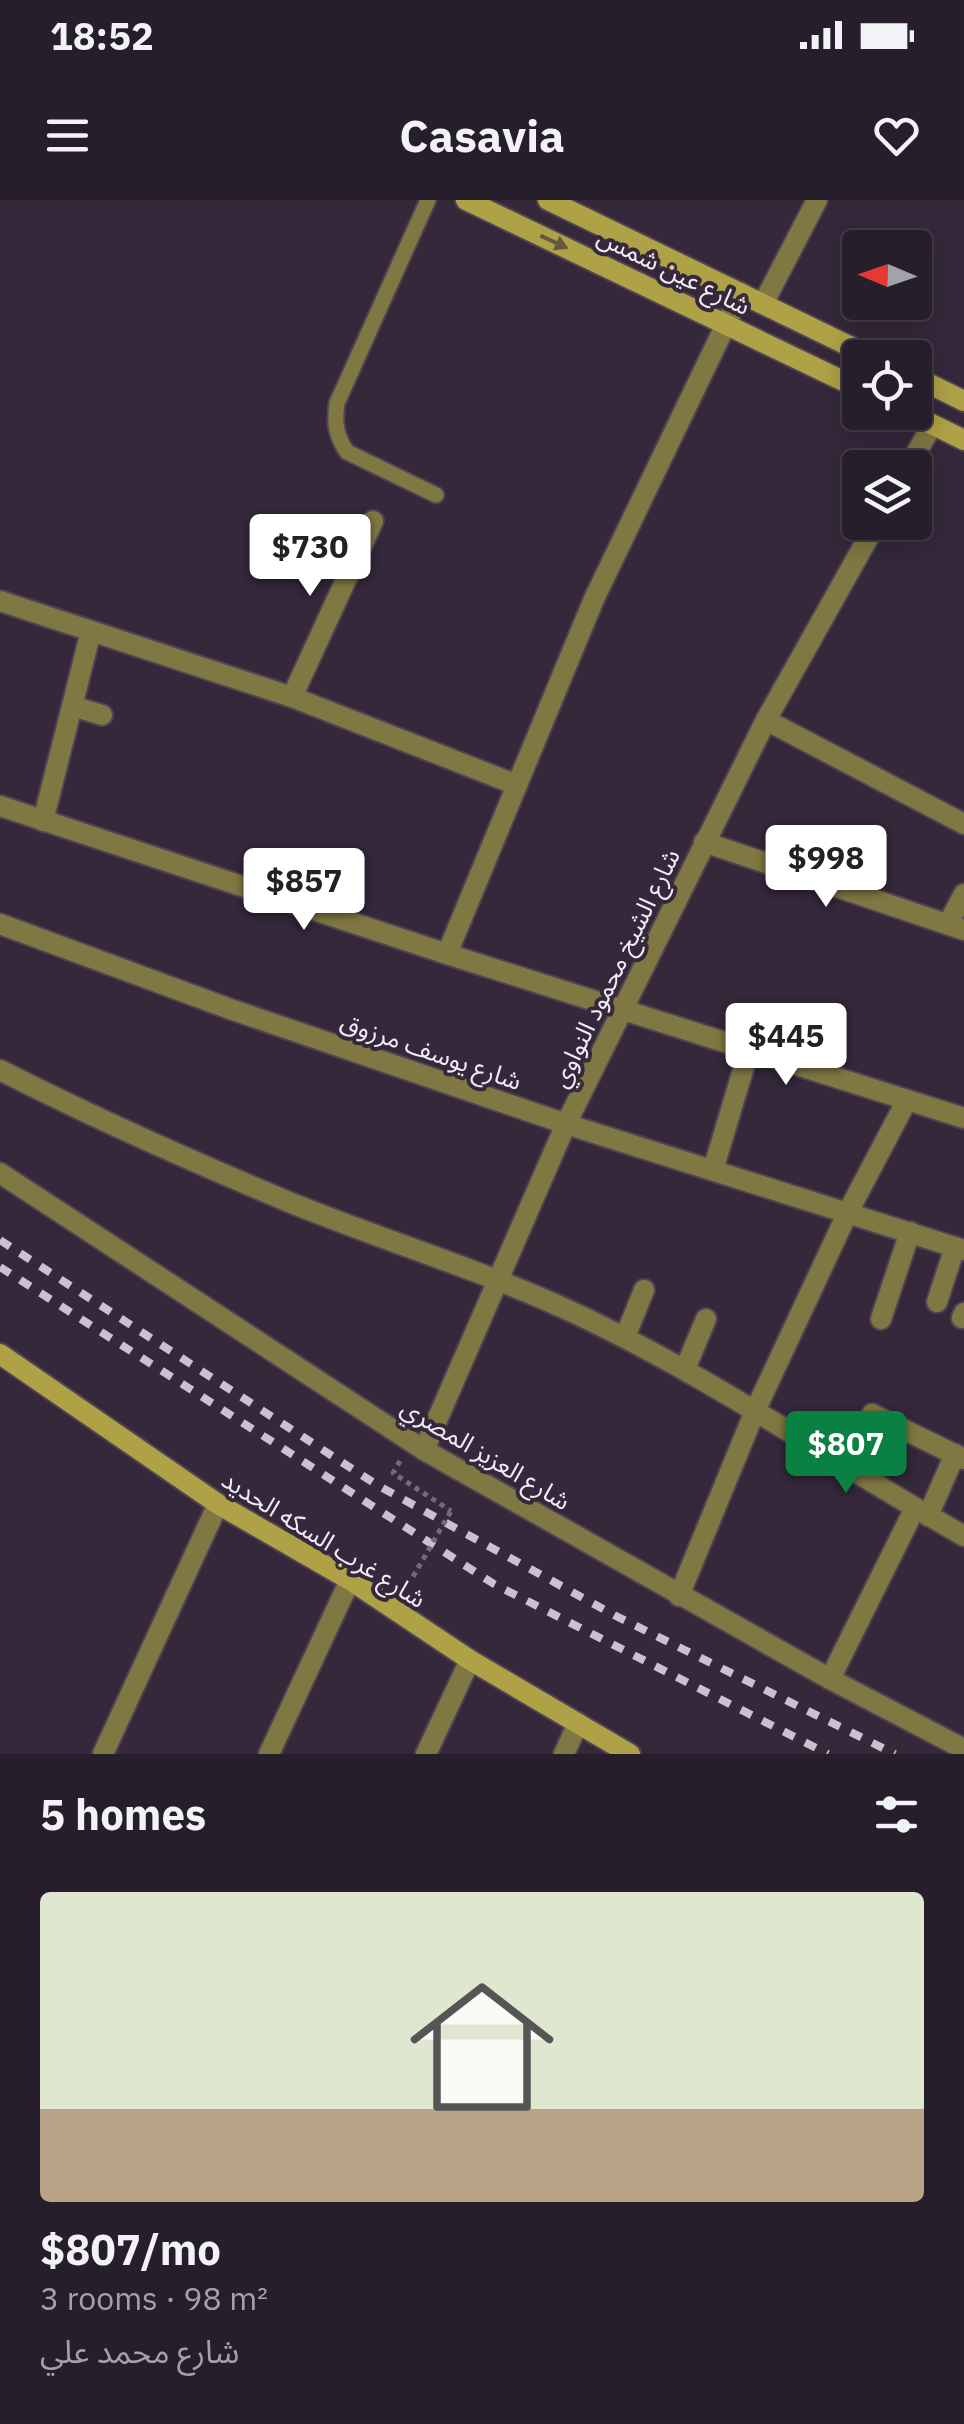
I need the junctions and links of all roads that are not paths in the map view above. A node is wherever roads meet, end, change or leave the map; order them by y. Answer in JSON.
{"nodes":[{"id":1,"x":428,"y":200,"type":"edge"},
{"id":2,"x":466,"y":200,"type":"edge"},
{"id":3,"x":548,"y":200,"type":"edge"},
{"id":4,"x":817,"y":200,"type":"edge"},
{"id":5,"x":741,"y":293,"type":"junction"},
{"id":6,"x":763,"y":304,"type":"junction"},
{"id":7,"x":725,"y":323,"type":"junction"},
{"id":8,"x":842,"y":342,"type":"edge"},
{"id":9,"x":842,"y":380,"type":"edge"},
{"id":10,"x":932,"y":386,"type":"edge"},
{"id":11,"x":964,"y":402,"type":"edge"},
{"id":12,"x":932,"y":425,"type":"edge"},
{"id":13,"x":964,"y":440,"type":"edge"},
{"id":14,"x":436,"y":495,"type":"dead end"},
{"id":15,"x":373,"y":522,"type":"dead end"},
{"id":16,"x":868,"y":540,"type":"edge"},
{"id":17,"x":0,"y":601,"type":"edge"},
{"id":18,"x":91,"y":631,"type":"junction"},
{"id":19,"x":292,"y":697,"type":"junction"},
{"id":20,"x":72,"y":706,"type":"junction"},
{"id":21,"x":102,"y":715,"type":"dead end"},
{"id":22,"x":766,"y":720,"type":"junction"},
{"id":23,"x":517,"y":785,"type":"junction"},
{"id":24,"x":0,"y":806,"type":"edge"},
{"id":25,"x":43,"y":820,"type":"junction"},
{"id":26,"x":964,"y":824,"type":"edge"},
{"id":27,"x":704,"y":842,"type":"junction"},
{"id":28,"x":964,"y":894,"type":"edge"},
{"id":29,"x":0,"y":924,"type":"edge"},
{"id":30,"x":956,"y":927,"type":"edge"},
{"id":31,"x":446,"y":954,"type":"junction"},
{"id":32,"x":624,"y":1009,"type":"junction"},
{"id":33,"x":749,"y":1050,"type":"junction"},
{"id":34,"x":0,"y":1070,"type":"edge"},
{"id":35,"x":907,"y":1100,"type":"junction"},
{"id":36,"x":964,"y":1118,"type":"edge"},
{"id":37,"x":566,"y":1124,"type":"junction"},
{"id":38,"x":713,"y":1170,"type":"junction"},
{"id":39,"x":0,"y":1173,"type":"edge"},
{"id":40,"x":848,"y":1212,"type":"junction"},
{"id":41,"x":910,"y":1232,"type":"junction"},
{"id":42,"x":960,"y":1249,"type":"edge"},
{"id":43,"x":498,"y":1280,"type":"junction"},
{"id":44,"x":644,"y":1290,"type":"dead end"},
{"id":45,"x":938,"y":1302,"type":"dead end"},
{"id":46,"x":706,"y":1319,"type":"dead end"},
{"id":47,"x":882,"y":1319,"type":"dead end"},
{"id":48,"x":625,"y":1337,"type":"junction"},
{"id":49,"x":0,"y":1354,"type":"edge"},
{"id":50,"x":685,"y":1369,"type":"junction"},
{"id":51,"x":755,"y":1411,"type":"junction"},
{"id":52,"x":872,"y":1414,"type":"dead end"},
{"id":53,"x":424,"y":1450,"type":"junction"},
{"id":54,"x":959,"y":1456,"type":"edge"},
{"id":55,"x":218,"y":1504,"type":"junction"},
{"id":56,"x":922,"y":1512,"type":"junction"},
{"id":57,"x":964,"y":1536,"type":"edge"},
{"id":58,"x":350,"y":1580,"type":"junction"},
{"id":59,"x":679,"y":1596,"type":"junction"},
{"id":60,"x":470,"y":1660,"type":"junction"},
{"id":61,"x":830,"y":1679,"type":"junction"},
{"id":62,"x":578,"y":1723,"type":"junction"},
{"id":63,"x":964,"y":1749,"type":"edge"},
{"id":64,"x":103,"y":1754,"type":"edge"},
{"id":65,"x":269,"y":1754,"type":"edge"},
{"id":66,"x":426,"y":1754,"type":"edge"},
{"id":67,"x":564,"y":1754,"type":"edge"},
{"id":68,"x":630,"y":1754,"type":"edge"}],
"edges":[{"from":1,"to":14,"type":"lane"},
{"from":2,"to":7,"type":"main road","name":"شارع عين شمس","one_way":true},
{"from":3,"to":5,"type":"main road","name":"شارع عين شمس"},
{"from":4,"to":6,"type":"street"},
{"from":5,"to":6,"type":"main road","name":"شارع عين شمس"},
{"from":5,"to":7,"type":"street"},
{"from":6,"to":8,"type":"main road","name":"شارع عين شمس"},
{"from":7,"to":9,"type":"main road","name":"شارع عين شمس"},
{"from":7,"to":23,"type":"street"},
{"from":10,"to":11,"type":"main road"},
{"from":12,"to":13,"type":"main road"},
{"from":15,"to":19,"type":"street"},
{"from":16,"to":22,"type":"street","name":"شارع الشيخ محمود النواوي"},
{"from":17,"to":18,"type":"street"},
{"from":18,"to":19,"type":"street"},
{"from":18,"to":20,"type":"street"},
{"from":19,"to":23,"type":"street"},
{"from":20,"to":21,"type":"street"},
{"from":20,"to":25,"type":"street"},
{"from":22,"to":26,"type":"street"},
{"from":22,"to":27,"type":"street","name":"شارع الشيخ محمود النواوي"},
{"from":23,"to":31,"type":"street"},
{"from":24,"to":25,"type":"street"},
{"from":25,"to":31,"type":"street"},
{"from":27,"to":30,"type":"street"},
{"from":27,"to":32,"type":"street","name":"شارع الشيخ محمود النواوي"},
{"from":28,"to":30,"type":"street"},
{"from":29,"to":37,"type":"street","name":"شارع يوسف مرزوق"},
{"from":31,"to":32,"type":"street"},
{"from":32,"to":33,"type":"street"},
{"from":32,"to":37,"type":"street","name":"شارع الشيخ محمود النواوي"},
{"from":33,"to":35,"type":"street"},
{"from":33,"to":38,"type":"street"},
{"from":34,"to":43,"type":"street"},
{"from":35,"to":36,"type":"street"},
{"from":35,"to":40,"type":"street"},
{"from":37,"to":38,"type":"street","name":"شارع يوسف مرزوق"},
{"from":37,"to":43,"type":"street","name":"شارع الشيخ محمود النواوي"},
{"from":38,"to":40,"type":"street","name":"شارع يوسف مرزوق"},
{"from":39,"to":53,"type":"street","name":"شارع العزيز المصري"},
{"from":40,"to":41,"type":"street","name":"شارع يوسف مرزوق"},
{"from":40,"to":51,"type":"street"},
{"from":41,"to":42,"type":"street","name":"شارع يوسف مرزوق"},
{"from":41,"to":47,"type":"street"},
{"from":42,"to":45,"type":"street"},
{"from":43,"to":48,"type":"street"},
{"from":43,"to":53,"type":"street","name":"شارع الشيخ محمود النواوي"},
{"from":44,"to":48,"type":"street"},
{"from":46,"to":50,"type":"street"},
{"from":48,"to":50,"type":"street"},
{"from":49,"to":55,"type":"main road","name":"شارع غرب السكه الحديد"},
{"from":50,"to":51,"type":"street"},
{"from":51,"to":56,"type":"street"},
{"from":51,"to":59,"type":"street"},
{"from":52,"to":54,"type":"street"},
{"from":53,"to":59,"type":"street","name":"شارع العزيز المصري"},
{"from":54,"to":56,"type":"street"},
{"from":55,"to":58,"type":"main road","name":"شارع غرب السكه الحديد"},
{"from":55,"to":64,"type":"street"},
{"from":56,"to":57,"type":"street"},
{"from":56,"to":61,"type":"street"},
{"from":58,"to":60,"type":"main road","name":"شارع غرب السكه الحديد"},
{"from":58,"to":65,"type":"street"},
{"from":59,"to":61,"type":"street","name":"شارع العزيز المصري"},
{"from":60,"to":62,"type":"main road","name":"شارع غرب السكه الحديد"},
{"from":60,"to":66,"type":"street"},
{"from":61,"to":63,"type":"street","name":"شارع العزيز المصري"},
{"from":62,"to":67,"type":"street"},
{"from":62,"to":68,"type":"main road","name":"شارع غرب السكه الحديد"}]}
